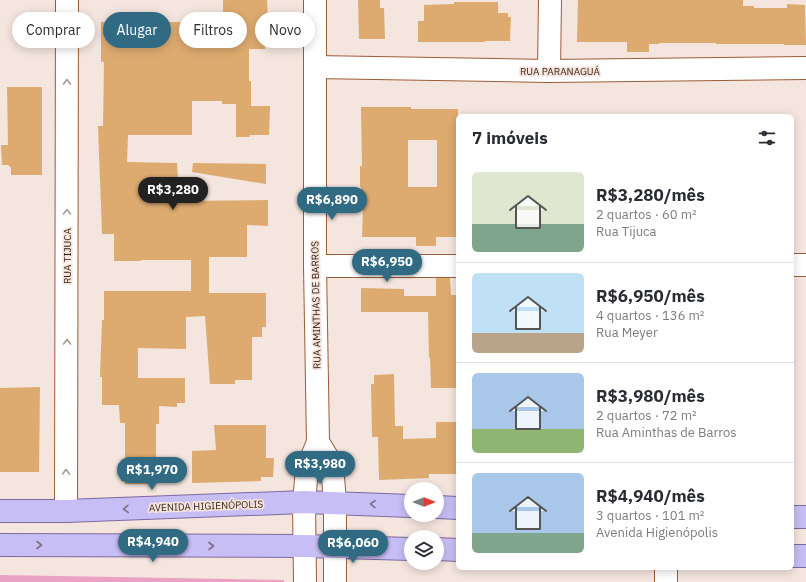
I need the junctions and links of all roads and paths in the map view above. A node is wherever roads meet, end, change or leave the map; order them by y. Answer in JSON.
{"nodes":[{"id":1,"x":67,"y":0,"type":"edge"},
{"id":2,"x":314,"y":0,"type":"edge"},
{"id":3,"x":550,"y":0,"type":"edge"},
{"id":4,"x":315,"y":67,"type":"junction"},
{"id":5,"x":806,"y":68,"type":"edge"},
{"id":6,"x":549,"y":71,"type":"junction"},
{"id":7,"x":794,"y":265,"type":"edge"},
{"id":8,"x":806,"y":265,"type":"edge"},
{"id":9,"x":315,"y":266,"type":"junction"},
{"id":10,"x":456,"y":266,"type":"edge"},
{"id":11,"x":318,"y":442,"type":"junction"},
{"id":12,"x":304,"y":502,"type":"junction"},
{"id":13,"x":335,"y":502,"type":"junction"},
{"id":14,"x":404,"y":506,"type":"edge"},
{"id":15,"x":444,"y":507,"type":"edge"},
{"id":16,"x":456,"y":508,"type":"edge"},
{"id":17,"x":0,"y":511,"type":"edge"},
{"id":18,"x":66,"y":511,"type":"junction"},
{"id":19,"x":794,"y":517,"type":"edge"},
{"id":20,"x":806,"y":517,"type":"edge"},
{"id":21,"x":0,"y":545,"type":"edge"},
{"id":22,"x":305,"y":546,"type":"junction"},
{"id":23,"x":336,"y":546,"type":"junction"},
{"id":24,"x":404,"y":549,"type":"edge"},
{"id":25,"x":444,"y":550,"type":"edge"},
{"id":26,"x":456,"y":550,"type":"edge"},
{"id":27,"x":794,"y":556,"type":"edge"},
{"id":28,"x":806,"y":556,"type":"edge"},
{"id":29,"x":666,"y":570,"type":"edge"},
{"id":30,"x":305,"y":582,"type":"edge"},
{"id":31,"x":336,"y":582,"type":"edge"},
{"id":32,"x":666,"y":582,"type":"edge"}],
"edges":[{"from":18,"to":1,"type":"street","name":"RUA TIJUCA","one_way":true},
{"from":2,"to":4,"type":"street","name":"RUA AMINTHAS DE BARROS"},
{"from":3,"to":6,"type":"street"},
{"from":4,"to":6,"type":"street","name":"RUA PARANAGUÁ"},
{"from":4,"to":9,"type":"street","name":"RUA AMINTHAS DE BARROS"},
{"from":5,"to":6,"type":"street","name":"RUA PARANAGUÁ"},
{"from":7,"to":8,"type":"street"},
{"from":9,"to":10,"type":"street"},
{"from":9,"to":11,"type":"street","name":"RUA AMINTHAS DE BARROS"},
{"from":11,"to":12,"type":"street","name":"RUA AMINTHAS DE BARROS"},
{"from":11,"to":13,"type":"street"},
{"from":12,"to":13,"type":"main road","name":"AVENIDA HIGIENÓPOLIS"},
{"from":12,"to":18,"type":"main road","name":"AVENIDA HIGIENÓPOLIS","one_way":true},
{"from":12,"to":22,"type":"street","name":"RUA AMINTHAS DE BARROS"},
{"from":14,"to":13,"type":"main road","name":"AVENIDA HIGIENÓPOLIS","one_way":true},
{"from":13,"to":23,"type":"street"},
{"from":15,"to":16,"type":"main road"},
{"from":17,"to":18,"type":"main road","name":"AVENIDA HIGIENÓPOLIS"},
{"from":19,"to":20,"type":"main road"},
{"from":21,"to":22,"type":"main road","one_way":true},
{"from":22,"to":23,"type":"main road"},
{"from":22,"to":30,"type":"street","name":"RUA AMINTHAS DE BARROS"},
{"from":23,"to":24,"type":"main road"},
{"from":23,"to":31,"type":"street"},
{"from":25,"to":26,"type":"main road"},
{"from":27,"to":28,"type":"main road"},
{"from":29,"to":32,"type":"street"}]}
